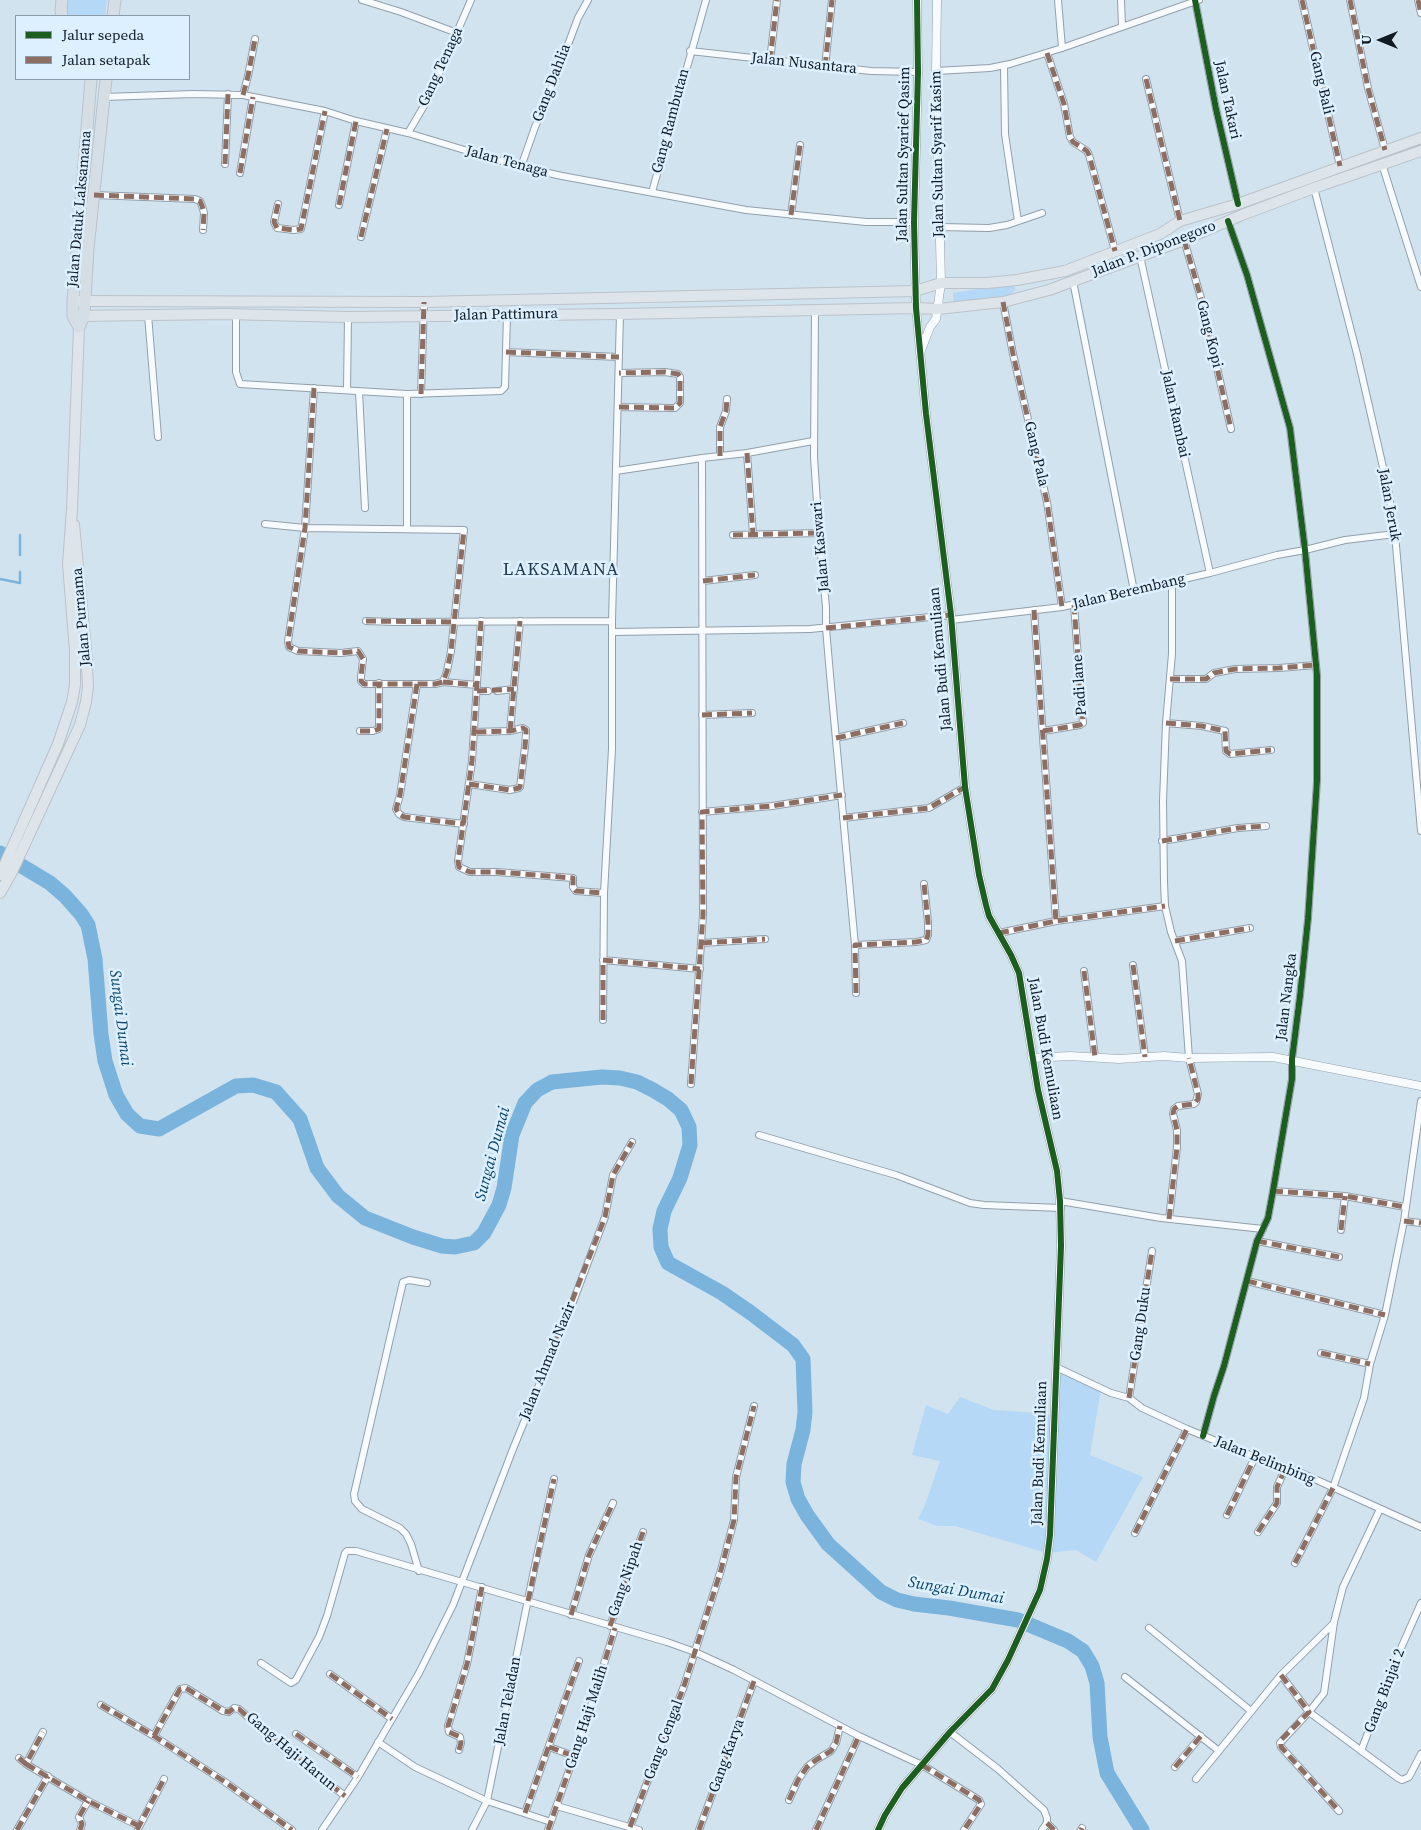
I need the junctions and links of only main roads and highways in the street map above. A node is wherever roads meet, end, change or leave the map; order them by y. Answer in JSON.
{"nodes":[{"id":1,"x":62,"y":0,"type":"edge"},
{"id":2,"x":115,"y":0,"type":"edge"},
{"id":3,"x":62,"y":15,"type":"edge"},
{"id":4,"x":113,"y":15,"type":"edge"},
{"id":5,"x":92,"y":80,"type":"edge"},
{"id":6,"x":106,"y":80,"type":"edge"},
{"id":7,"x":1421,"y":138,"type":"edge"},
{"id":8,"x":1421,"y":151,"type":"edge"},
{"id":9,"x":73,"y":300,"type":"junction"},
{"id":10,"x":85,"y":302,"type":"junction"},
{"id":11,"x":938,"y":309,"type":"joint"},
{"id":12,"x":79,"y":320,"type":"junction"},
{"id":13,"x":72,"y":509,"type":"junction"},
{"id":14,"x":0,"y":875,"type":"edge"},
{"id":15,"x":0,"y":893,"type":"edge"}],
"edges":[{"from":1,"to":3,"type":"highway"},
{"from":2,"to":4,"type":"highway"},
{"from":5,"to":9,"type":"highway","name":"Jalan Datuk Laksamana"},
{"from":6,"to":10,"type":"highway"},
{"from":7,"to":10,"type":"main road","name":"Jalan Pattimura"},
{"from":8,"to":11,"type":"main road","name":"Jalan P. Diponegoro"},
{"from":9,"to":10,"type":"main road","name":"Jalan Pattimura"},
{"from":9,"to":12,"type":"highway","name":"Jalan Datuk Laksamana"},
{"from":10,"to":12,"type":"highway"},
{"from":11,"to":12,"type":"main road","name":"Jalan Pattimura"},
{"from":12,"to":13,"type":"main road","name":"Jalan Purnama"},
{"from":13,"to":14,"type":"main road","name":"Jalan Purnama"},
{"from":13,"to":15,"type":"main road","name":"Jalan Purnama"}]}
